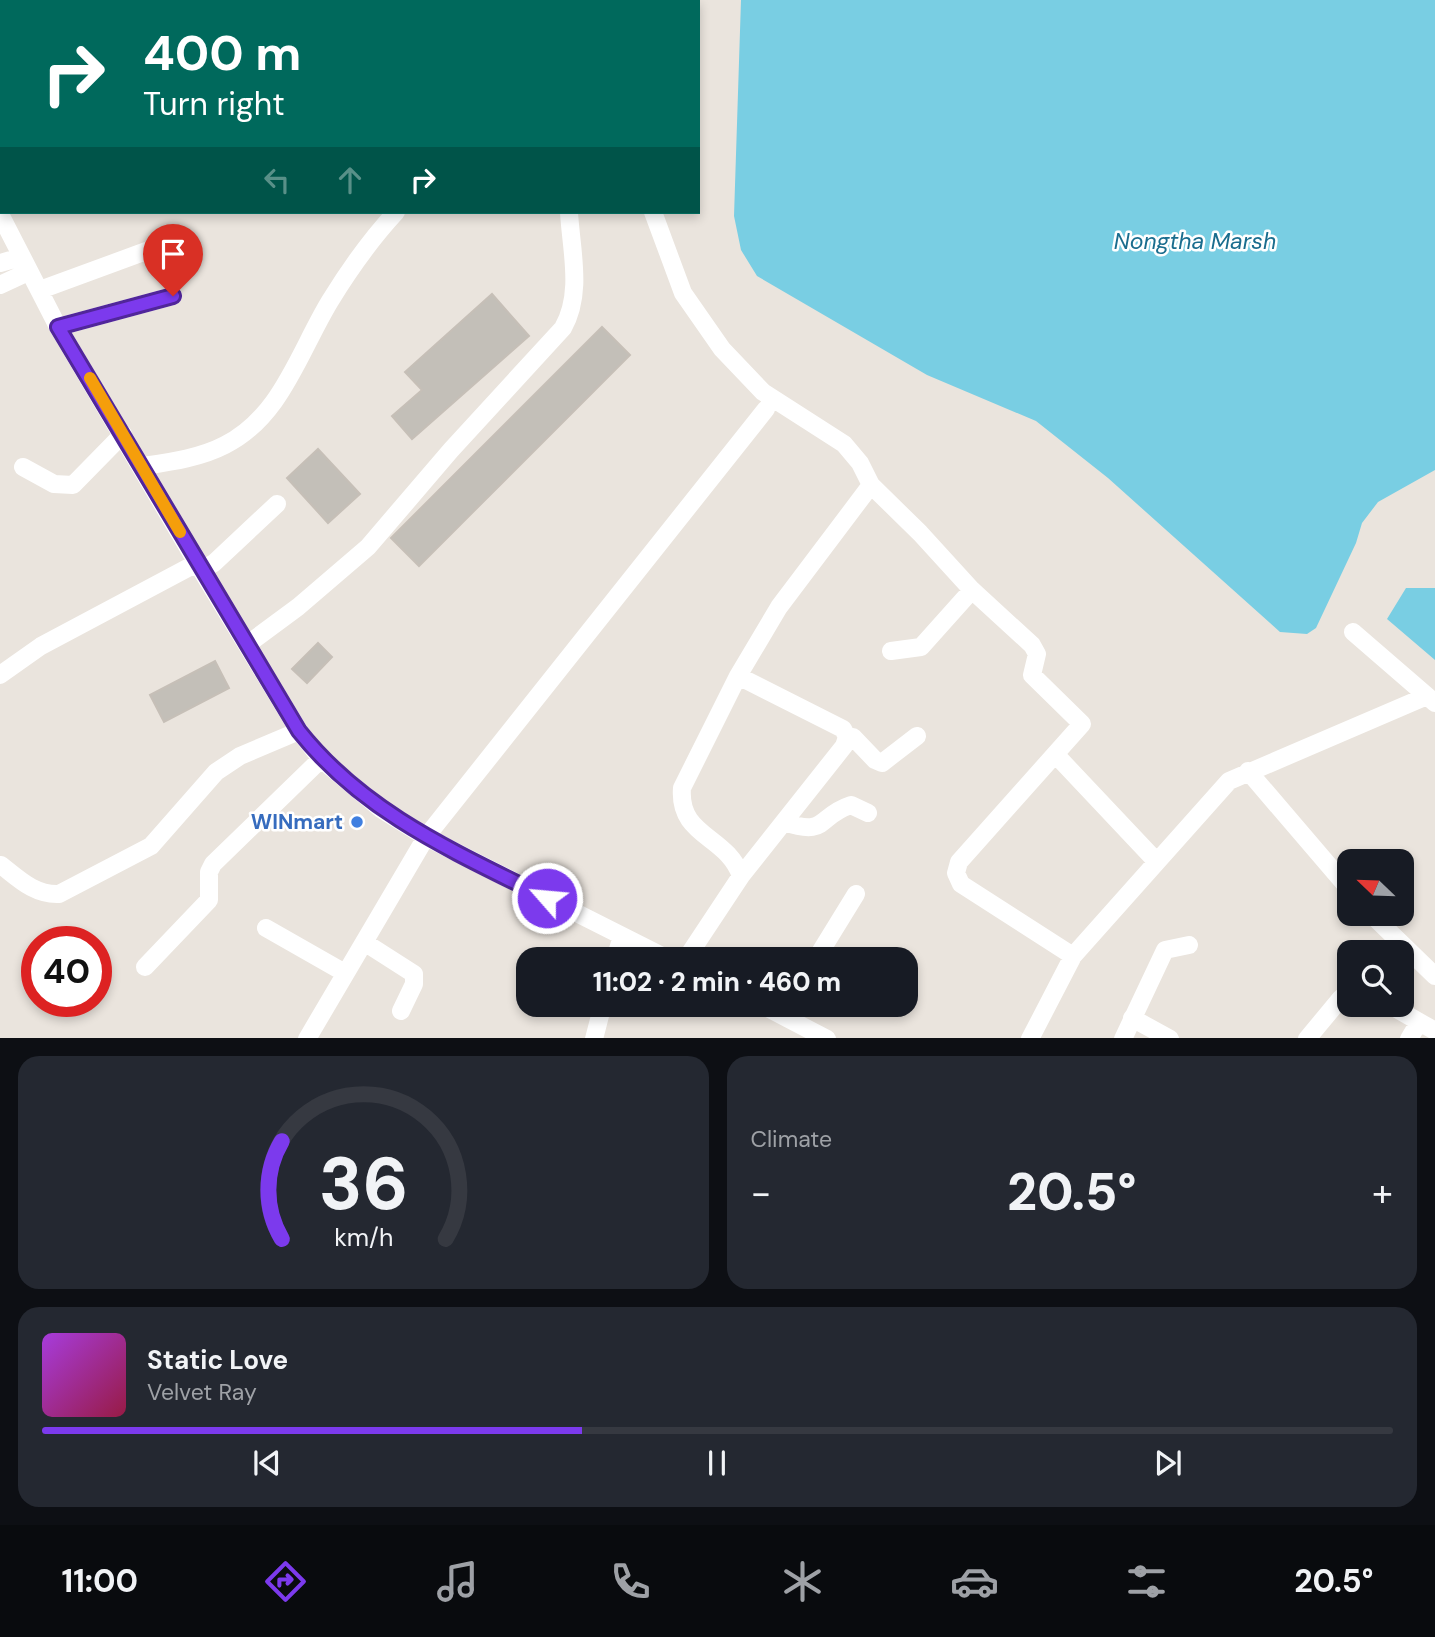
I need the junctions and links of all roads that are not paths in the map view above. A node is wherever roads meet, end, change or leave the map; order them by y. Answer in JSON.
{"nodes":[{"id":1,"x":0,"y":214,"type":"edge"},
{"id":2,"x":394,"y":214,"type":"edge"},
{"id":3,"x":569,"y":214,"type":"edge"},
{"id":4,"x":654,"y":214,"type":"edge"},
{"id":5,"x":168,"y":243,"type":"dead end"},
{"id":6,"x":0,"y":263,"type":"edge"},
{"id":7,"x":24,"y":264,"type":"junction"},
{"id":8,"x":0,"y":285,"type":"edge"},
{"id":9,"x":40,"y":290,"type":"junction"},
{"id":10,"x":173,"y":296,"type":"dead end"},
{"id":11,"x":58,"y":327,"type":"junction"},
{"id":12,"x":766,"y":409,"type":"dead end"},
{"id":13,"x":123,"y":434,"type":"junction"},
{"id":14,"x":143,"y":466,"type":"junction"},
{"id":15,"x":23,"y":467,"type":"dead end"},
{"id":16,"x":871,"y":485,"type":"junction"},
{"id":17,"x":277,"y":504,"type":"dead end"},
{"id":18,"x":199,"y":566,"type":"junction"},
{"id":19,"x":972,"y":590,"type":"junction"},
{"id":20,"x":1353,"y":632,"type":"dead end"},
{"id":21,"x":248,"y":644,"type":"junction"},
{"id":22,"x":891,"y":651,"type":"dead end"},
{"id":23,"x":2,"y":670,"type":"edge"},
{"id":24,"x":738,"y":676,"type":"junction"},
{"id":25,"x":1431,"y":699,"type":"edge"},
{"id":26,"x":299,"y":731,"type":"junction"},
{"id":27,"x":917,"y":736,"type":"dead end"},
{"id":28,"x":847,"y":737,"type":"junction"},
{"id":29,"x":1056,"y":755,"type":"junction"},
{"id":30,"x":321,"y":759,"type":"junction"},
{"id":31,"x":1248,"y":771,"type":"junction"},
{"id":32,"x":868,"y":813,"type":"dead end"},
{"id":33,"x":784,"y":822,"type":"junction"},
{"id":34,"x":426,"y":837,"type":"junction"},
{"id":35,"x":1156,"y":861,"type":"junction"},
{"id":36,"x":1,"y":865,"type":"edge"},
{"id":37,"x":1337,"y":875,"type":"edge"},
{"id":38,"x":741,"y":876,"type":"junction"},
{"id":39,"x":856,"y":894,"type":"dead end"},
{"id":40,"x":1383,"y":926,"type":"edge"},
{"id":41,"x":266,"y":928,"type":"dead end"},
{"id":42,"x":622,"y":936,"type":"junction"},
{"id":43,"x":364,"y":942,"type":"junction"},
{"id":44,"x":1189,"y":945,"type":"dead end"},
{"id":45,"x":619,"y":947,"type":"edge"},
{"id":46,"x":644,"y":947,"type":"edge"},
{"id":47,"x":694,"y":947,"type":"edge"},
{"id":48,"x":823,"y":947,"type":"edge"},
{"id":49,"x":1073,"y":956,"type":"junction"},
{"id":50,"x":145,"y":967,"type":"dead end"},
{"id":51,"x":345,"y":974,"type":"junction"},
{"id":52,"x":1435,"y":976,"type":"edge"},
{"id":53,"x":1337,"y":1003,"type":"edge"},
{"id":54,"x":401,"y":1011,"type":"dead end"},
{"id":55,"x":600,"y":1017,"type":"edge"},
{"id":56,"x":794,"y":1017,"type":"edge"},
{"id":57,"x":1410,"y":1017,"type":"edge"},
{"id":58,"x":1132,"y":1018,"type":"junction"},
{"id":59,"x":1419,"y":1022,"type":"junction"},
{"id":60,"x":1435,"y":1031,"type":"edge"},
{"id":61,"x":307,"y":1038,"type":"edge"},
{"id":62,"x":594,"y":1038,"type":"edge"},
{"id":63,"x":823,"y":1038,"type":"edge"},
{"id":64,"x":1030,"y":1038,"type":"edge"},
{"id":65,"x":1123,"y":1038,"type":"edge"},
{"id":66,"x":1170,"y":1038,"type":"edge"},
{"id":67,"x":1307,"y":1038,"type":"edge"},
{"id":68,"x":1409,"y":1038,"type":"edge"}],
"edges":[{"from":1,"to":7,"type":"street"},
{"from":2,"to":14,"type":"street"},
{"from":3,"to":21,"type":"street"},
{"from":4,"to":16,"type":"street"},
{"from":5,"to":9,"type":"street"},
{"from":6,"to":7,"type":"street"},
{"from":7,"to":8,"type":"street"},
{"from":7,"to":9,"type":"street"},
{"from":9,"to":11,"type":"street"},
{"from":10,"to":11,"type":"street"},
{"from":11,"to":13,"type":"street"},
{"from":12,"to":34,"type":"street"},
{"from":13,"to":14,"type":"street"},
{"from":13,"to":15,"type":"street"},
{"from":14,"to":18,"type":"street"},
{"from":16,"to":19,"type":"street"},
{"from":16,"to":24,"type":"street"},
{"from":17,"to":18,"type":"street"},
{"from":18,"to":21,"type":"street"},
{"from":18,"to":23,"type":"street"},
{"from":19,"to":22,"type":"street"},
{"from":19,"to":29,"type":"street"},
{"from":20,"to":25,"type":"street"},
{"from":21,"to":26,"type":"street"},
{"from":24,"to":28,"type":"street"},
{"from":24,"to":38,"type":"street"},
{"from":25,"to":31,"type":"street"},
{"from":26,"to":30,"type":"street"},
{"from":26,"to":36,"type":"street"},
{"from":27,"to":28,"type":"street"},
{"from":28,"to":33,"type":"street"},
{"from":29,"to":35,"type":"street"},
{"from":29,"to":49,"type":"street"},
{"from":30,"to":34,"type":"street"},
{"from":30,"to":50,"type":"street"},
{"from":31,"to":35,"type":"street"},
{"from":31,"to":37,"type":"street"},
{"from":32,"to":33,"type":"street"},
{"from":33,"to":38,"type":"street"},
{"from":34,"to":42,"type":"street"},
{"from":34,"to":43,"type":"street"},
{"from":35,"to":49,"type":"street"},
{"from":38,"to":47,"type":"street"},
{"from":39,"to":48,"type":"street"},
{"from":40,"to":52,"type":"street"},
{"from":41,"to":51,"type":"street"},
{"from":42,"to":45,"type":"street"},
{"from":42,"to":46,"type":"street"},
{"from":43,"to":51,"type":"street"},
{"from":43,"to":54,"type":"street"},
{"from":44,"to":58,"type":"street"},
{"from":49,"to":64,"type":"street"},
{"from":51,"to":61,"type":"street"},
{"from":53,"to":67,"type":"street"},
{"from":55,"to":62,"type":"street"},
{"from":56,"to":63,"type":"street"},
{"from":57,"to":59,"type":"street"},
{"from":58,"to":65,"type":"street"},
{"from":58,"to":66,"type":"street"},
{"from":59,"to":60,"type":"street"},
{"from":59,"to":68,"type":"street"}]}
